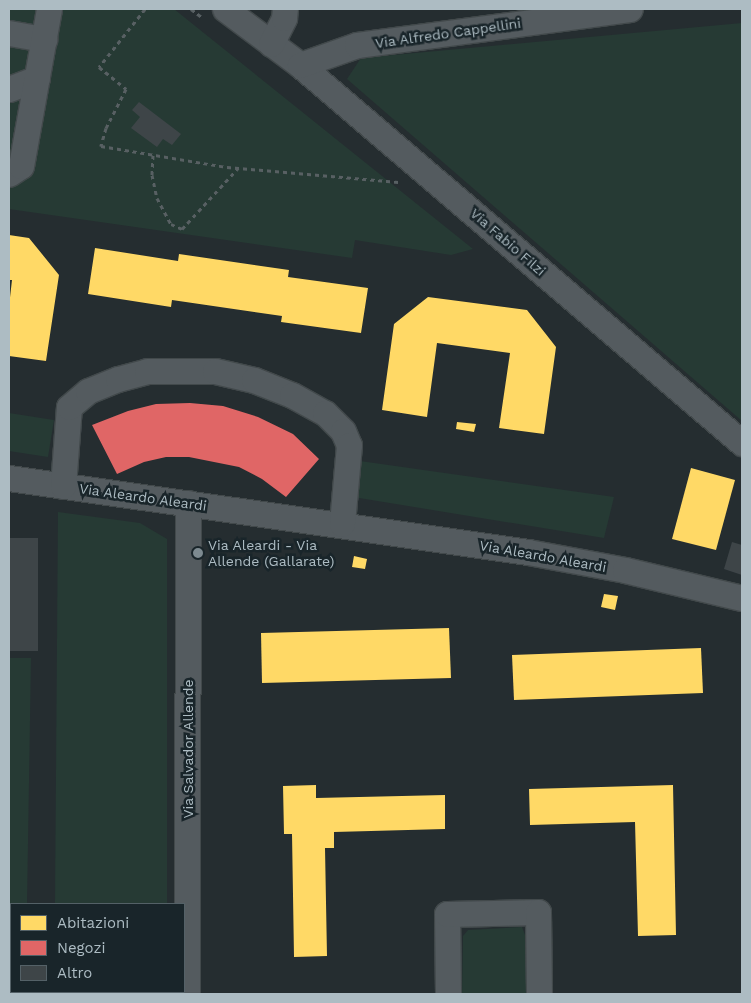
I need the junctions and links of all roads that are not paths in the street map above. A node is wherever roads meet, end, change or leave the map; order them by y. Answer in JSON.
{"nodes":[{"id":1,"x":49,"y":9,"type":"edge"},
{"id":2,"x":226,"y":9,"type":"edge"},
{"id":3,"x":285,"y":9,"type":"edge"},
{"id":4,"x":628,"y":9,"type":"edge"},
{"id":5,"x":512,"y":16,"type":"edge"},
{"id":6,"x":9,"y":33,"type":"edge"},
{"id":7,"x":44,"y":39,"type":"junction"},
{"id":8,"x":271,"y":44,"type":"junction"},
{"id":9,"x":300,"y":65,"type":"junction"},
{"id":10,"x":37,"y":78,"type":"junction"},
{"id":11,"x":9,"y":89,"type":"edge"},
{"id":12,"x":9,"y":174,"type":"edge"},
{"id":13,"x":742,"y":443,"type":"edge"},
{"id":14,"x":9,"y":478,"type":"edge"},
{"id":15,"x":63,"y":486,"type":"junction"},
{"id":16,"x":188,"y":503,"type":"junction"},
{"id":17,"x":342,"y":524,"type":"junction"},
{"id":18,"x":742,"y":598,"type":"edge"},
{"id":19,"x":187,"y":994,"type":"edge"},
{"id":20,"x":448,"y":994,"type":"edge"},
{"id":21,"x":539,"y":994,"type":"edge"}],
"edges":[{"from":1,"to":7,"type":"street"},
{"from":2,"to":8,"type":"street","name":"Via Fabio Filzi"},
{"from":3,"to":8,"type":"street"},
{"from":4,"to":5,"type":"street","name":"Via Alfredo Cappellini"},
{"from":5,"to":9,"type":"street","name":"Via Alfredo Cappellini"},
{"from":6,"to":7,"type":"street"},
{"from":7,"to":10,"type":"street"},
{"from":8,"to":9,"type":"street","name":"Via Fabio Filzi"},
{"from":9,"to":13,"type":"street","name":"Via Fabio Filzi"},
{"from":10,"to":11,"type":"street"},
{"from":10,"to":12,"type":"street"},
{"from":14,"to":15,"type":"street","name":"Via Aleardo Aleardi"},
{"from":15,"to":16,"type":"street","name":"Via Aleardo Aleardi"},
{"from":15,"to":17,"type":"street","name":"Via Aleardo Aleardi"},
{"from":16,"to":17,"type":"street","name":"Via Aleardo Aleardi"},
{"from":16,"to":19,"type":"street","name":"Via Salvador Allende"},
{"from":17,"to":18,"type":"street","name":"Via Aleardo Aleardi"},
{"from":20,"to":21,"type":"street"}]}
